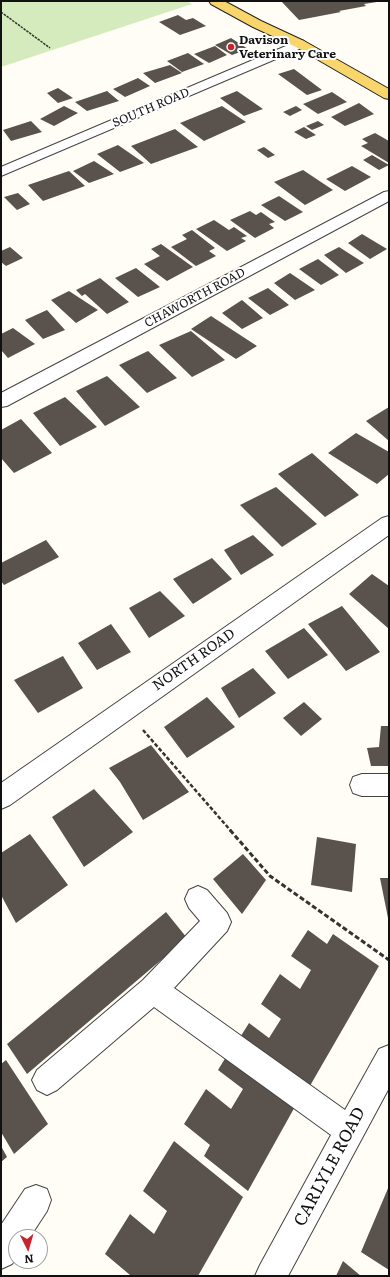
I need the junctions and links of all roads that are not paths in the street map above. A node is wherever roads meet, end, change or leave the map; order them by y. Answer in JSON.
{"nodes":[{"id":1,"x":215,"y":1,"type":"edge"},
{"id":2,"x":232,"y":1,"type":"edge"},
{"id":3,"x":300,"y":44,"type":"junction"},
{"id":4,"x":389,"y":95,"type":"edge"},
{"id":5,"x":1,"y":172,"type":"edge"},
{"id":6,"x":389,"y":195,"type":"edge"},
{"id":7,"x":1,"y":401,"type":"edge"},
{"id":8,"x":389,"y":524,"type":"edge"},
{"id":9,"x":362,"y":785,"type":"dead end"},
{"id":10,"x":389,"y":785,"type":"edge"},
{"id":11,"x":1,"y":797,"type":"edge"},
{"id":12,"x":198,"y":899,"type":"dead end"},
{"id":13,"x":153,"y":990,"type":"junction"},
{"id":14,"x":389,"y":1059,"type":"edge"},
{"id":15,"x":47,"y":1080,"type":"dead end"},
{"id":16,"x":350,"y":1131,"type":"junction"},
{"id":17,"x":36,"y":1200,"type":"dead end"},
{"id":18,"x":1,"y":1253,"type":"edge"},
{"id":19,"x":271,"y":1276,"type":"edge"}],
"edges":[{"from":1,"to":3,"type":"main road"},
{"from":2,"to":3,"type":"main road"},
{"from":3,"to":4,"type":"main road"},
{"from":3,"to":5,"type":"street","name":"SOUTH ROAD"},
{"from":6,"to":7,"type":"street","name":"CHAWORTH ROAD"},
{"from":8,"to":11,"type":"street","name":"NORTH ROAD"},
{"from":9,"to":10,"type":"street"},
{"from":12,"to":13,"type":"street"},
{"from":13,"to":15,"type":"street"},
{"from":13,"to":16,"type":"street"},
{"from":14,"to":16,"type":"street","name":"CARLYLE ROAD"},
{"from":16,"to":19,"type":"street","name":"CARLYLE ROAD"},
{"from":17,"to":18,"type":"street"}]}
